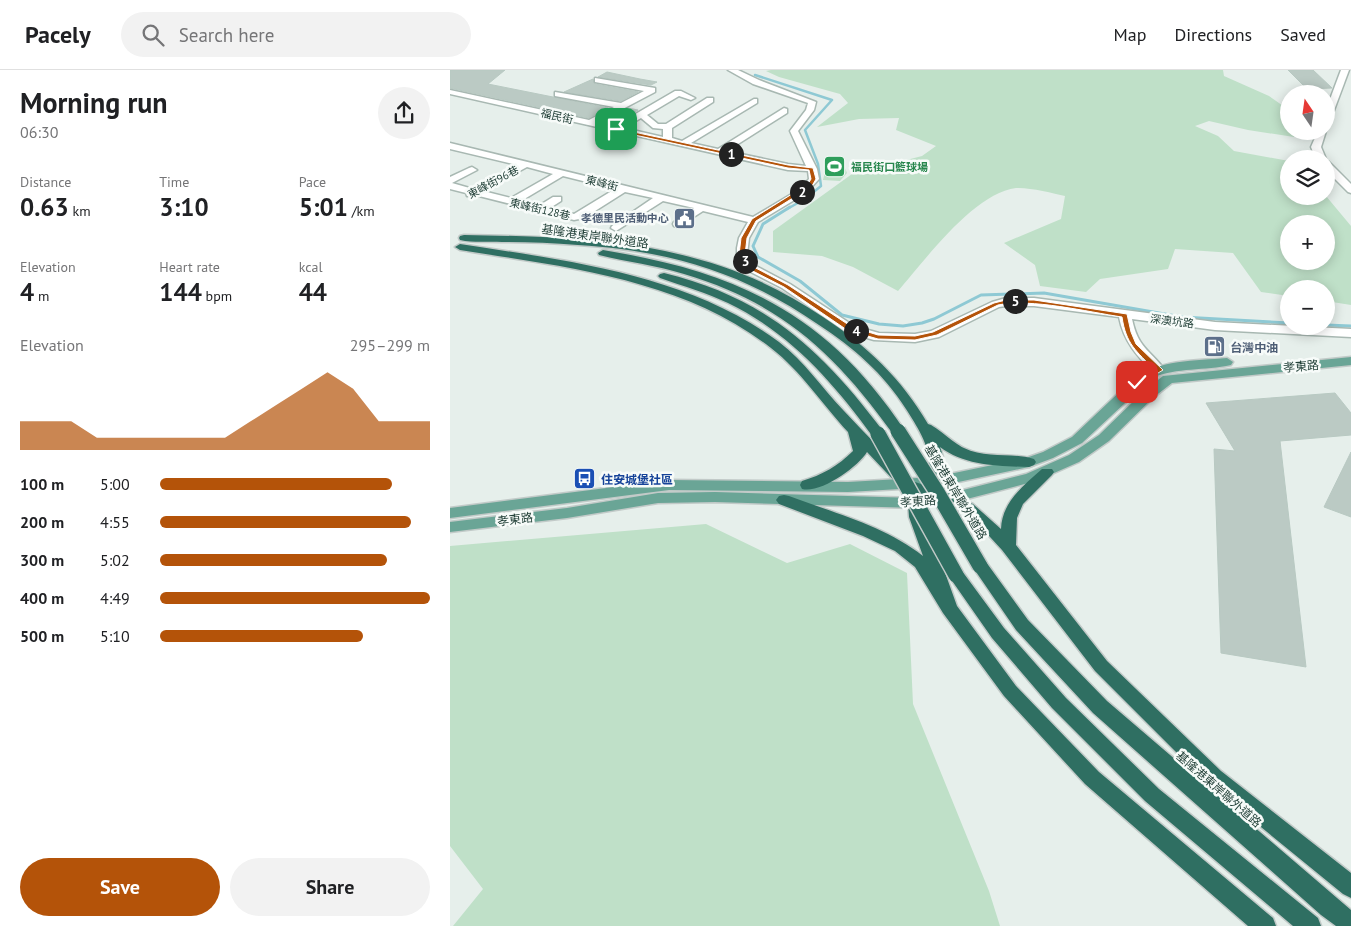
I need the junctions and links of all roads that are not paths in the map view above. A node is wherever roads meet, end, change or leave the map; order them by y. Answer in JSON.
{"nodes":[{"id":1,"x":732,"y":70,"type":"edge"},
{"id":2,"x":1345,"y":70,"type":"edge"},
{"id":3,"x":598,"y":80,"type":"dead end"},
{"id":4,"x":450,"y":92,"type":"edge"},
{"id":5,"x":558,"y":94,"type":"dead end"},
{"id":6,"x":464,"y":95,"type":"junction"},
{"id":7,"x":691,"y":98,"type":"dead end"},
{"id":8,"x":1335,"y":99,"type":"edge"},
{"id":9,"x":710,"y":100,"type":"dead end"},
{"id":10,"x":450,"y":101,"type":"edge"},
{"id":11,"x":754,"y":101,"type":"dead end"},
{"id":12,"x":622,"y":106,"type":"junction"},
{"id":13,"x":784,"y":111,"type":"dead end"},
{"id":14,"x":641,"y":114,"type":"junction"},
{"id":15,"x":590,"y":123,"type":"junction"},
{"id":16,"x":668,"y":127,"type":"junction"},
{"id":17,"x":616,"y":129,"type":"junction"},
{"id":18,"x":667,"y":140,"type":"junction"},
{"id":19,"x":683,"y":144,"type":"junction"},
{"id":20,"x":450,"y":146,"type":"edge"},
{"id":21,"x":466,"y":150,"type":"junction"},
{"id":22,"x":719,"y":152,"type":"junction"},
{"id":23,"x":450,"y":157,"type":"edge"},
{"id":24,"x":526,"y":164,"type":"junction"},
{"id":25,"x":812,"y":169,"type":"junction"},
{"id":26,"x":472,"y":170,"type":"dead end"},
{"id":27,"x":1349,"y":172,"type":"dead end"},
{"id":28,"x":562,"y":173,"type":"junction"},
{"id":29,"x":1335,"y":174,"type":"joint"},
{"id":30,"x":450,"y":182,"type":"edge"},
{"id":31,"x":450,"y":186,"type":"edge"},
{"id":32,"x":624,"y":188,"type":"junction"},
{"id":33,"x":1351,"y":190,"type":"edge"},
{"id":34,"x":474,"y":192,"type":"junction"},
{"id":35,"x":662,"y":197,"type":"junction"},
{"id":36,"x":460,"y":199,"type":"dead end"},
{"id":37,"x":557,"y":199,"type":"dead end"},
{"id":38,"x":511,"y":202,"type":"junction"},
{"id":39,"x":702,"y":207,"type":"junction"},
{"id":40,"x":540,"y":210,"type":"junction"},
{"id":41,"x":754,"y":220,"type":"junction"},
{"id":42,"x":678,"y":224,"type":"dead end"},
{"id":43,"x":616,"y":228,"type":"dead end"},
{"id":44,"x":450,"y":237,"type":"edge"},
{"id":45,"x":458,"y":244,"type":"edge"},
{"id":46,"x":1125,"y":315,"type":"junction"},
{"id":47,"x":1351,"y":333,"type":"edge"},
{"id":48,"x":1351,"y":351,"type":"edge"},
{"id":49,"x":1351,"y":361,"type":"edge"},
{"id":50,"x":1159,"y":370,"type":"junction"},
{"id":51,"x":908,"y":401,"type":"junction"},
{"id":52,"x":839,"y":414,"type":"junction"},
{"id":53,"x":1029,"y":462,"type":"junction"},
{"id":54,"x":1047,"y":472,"type":"junction"},
{"id":55,"x":808,"y":485,"type":"junction"},
{"id":56,"x":907,"y":485,"type":"junction"},
{"id":57,"x":926,"y":492,"type":"junction"},
{"id":58,"x":946,"y":498,"type":"junction"},
{"id":59,"x":784,"y":500,"type":"junction"},
{"id":60,"x":450,"y":513,"type":"edge"},
{"id":61,"x":450,"y":527,"type":"edge"},
{"id":62,"x":1008,"y":546,"type":"junction"},
{"id":63,"x":949,"y":608,"type":"junction"},
{"id":64,"x":1351,"y":887,"type":"edge"},
{"id":65,"x":1351,"y":924,"type":"edge"},
{"id":66,"x":1265,"y":926,"type":"edge"},
{"id":67,"x":1310,"y":926,"type":"edge"}],
"edges":[{"from":1,"to":25,"type":"street"},
{"from":2,"to":8,"type":"street"},
{"from":3,"to":12,"type":"street"},
{"from":4,"to":6,"type":"street","name":"福民街"},
{"from":5,"to":12,"type":"street"},
{"from":6,"to":10,"type":"street"},
{"from":6,"to":15,"type":"street","name":"福民街"},
{"from":7,"to":14,"type":"street"},
{"from":9,"to":16,"type":"street"},
{"from":11,"to":19,"type":"street"},
{"from":12,"to":15,"type":"street"},
{"from":13,"to":22,"type":"street"},
{"from":14,"to":16,"type":"street"},
{"from":14,"to":17,"type":"street"},
{"from":15,"to":17,"type":"street","name":"福民街"},
{"from":16,"to":18,"type":"street"},
{"from":17,"to":18,"type":"street","name":"福民街"},
{"from":18,"to":19,"type":"street","name":"福民街"},
{"from":19,"to":22,"type":"street","name":"福民街"},
{"from":20,"to":21,"type":"street","name":"東峰街"},
{"from":21,"to":23,"type":"street"},
{"from":21,"to":24,"type":"street","name":"東峰街"},
{"from":22,"to":25,"type":"street","name":"福民街"},
{"from":24,"to":28,"type":"street","name":"東峰街"},
{"from":24,"to":34,"type":"street","name":"東峰街96巷"},
{"from":25,"to":41,"type":"street"},
{"from":26,"to":30,"type":"street"},
{"from":27,"to":29,"type":"street"},
{"from":28,"to":32,"type":"street","name":"東峰街"},
{"from":28,"to":38,"type":"street"},
{"from":29,"to":33,"type":"street"},
{"from":31,"to":34,"type":"street","name":"東峰街128巷"},
{"from":32,"to":35,"type":"street","name":"東峰街"},
{"from":32,"to":40,"type":"street","name":"東峰街128巷"},
{"from":34,"to":36,"type":"street","name":"東峰街96巷"},
{"from":34,"to":38,"type":"street","name":"東峰街128巷"},
{"from":35,"to":39,"type":"street","name":"東峰街"},
{"from":35,"to":43,"type":"street"},
{"from":37,"to":40,"type":"street"},
{"from":38,"to":40,"type":"street","name":"東峰街128巷"},
{"from":39,"to":41,"type":"street","name":"東峰街"},
{"from":39,"to":42,"type":"street"},
{"from":41,"to":46,"type":"street","name":"深澳坑路"},
{"from":44,"to":45,"type":"highway","name":"基隆港東岸聯外道路"},
{"from":45,"to":51,"type":"highway"},
{"from":45,"to":52,"type":"highway"},
{"from":45,"to":65,"type":"highway","name":"基隆港東岸聯外道路","bridge":true},
{"from":45,"to":67,"type":"highway","name":"基隆港東岸聯外道路","bridge":true},
{"from":46,"to":47,"type":"street","name":"深澳坑路"},
{"from":46,"to":50,"type":"street"},
{"from":48,"to":50,"type":"main road","name":"孝東路"},
{"from":49,"to":54,"type":"main road","name":"孝東路"},
{"from":50,"to":53,"type":"main road","name":"孝東路"},
{"from":51,"to":53,"type":"highway"},
{"from":51,"to":57,"type":"highway"},
{"from":52,"to":55,"type":"highway"},
{"from":52,"to":56,"type":"highway"},
{"from":53,"to":57,"type":"main road","name":"孝東路"},
{"from":54,"to":58,"type":"main road","name":"孝東路"},
{"from":54,"to":62,"type":"highway"},
{"from":55,"to":56,"type":"main road","name":"孝東路"},
{"from":55,"to":60,"type":"main road","name":"孝東路"},
{"from":56,"to":57,"type":"highway"},
{"from":57,"to":58,"type":"main road","name":"孝東路"},
{"from":57,"to":59,"type":"main road","name":"孝東路"},
{"from":57,"to":63,"type":"highway"},
{"from":58,"to":62,"type":"highway"},
{"from":59,"to":61,"type":"main road","name":"孝東路"},
{"from":59,"to":63,"type":"highway"},
{"from":62,"to":64,"type":"highway"},
{"from":63,"to":66,"type":"highway"}]}
